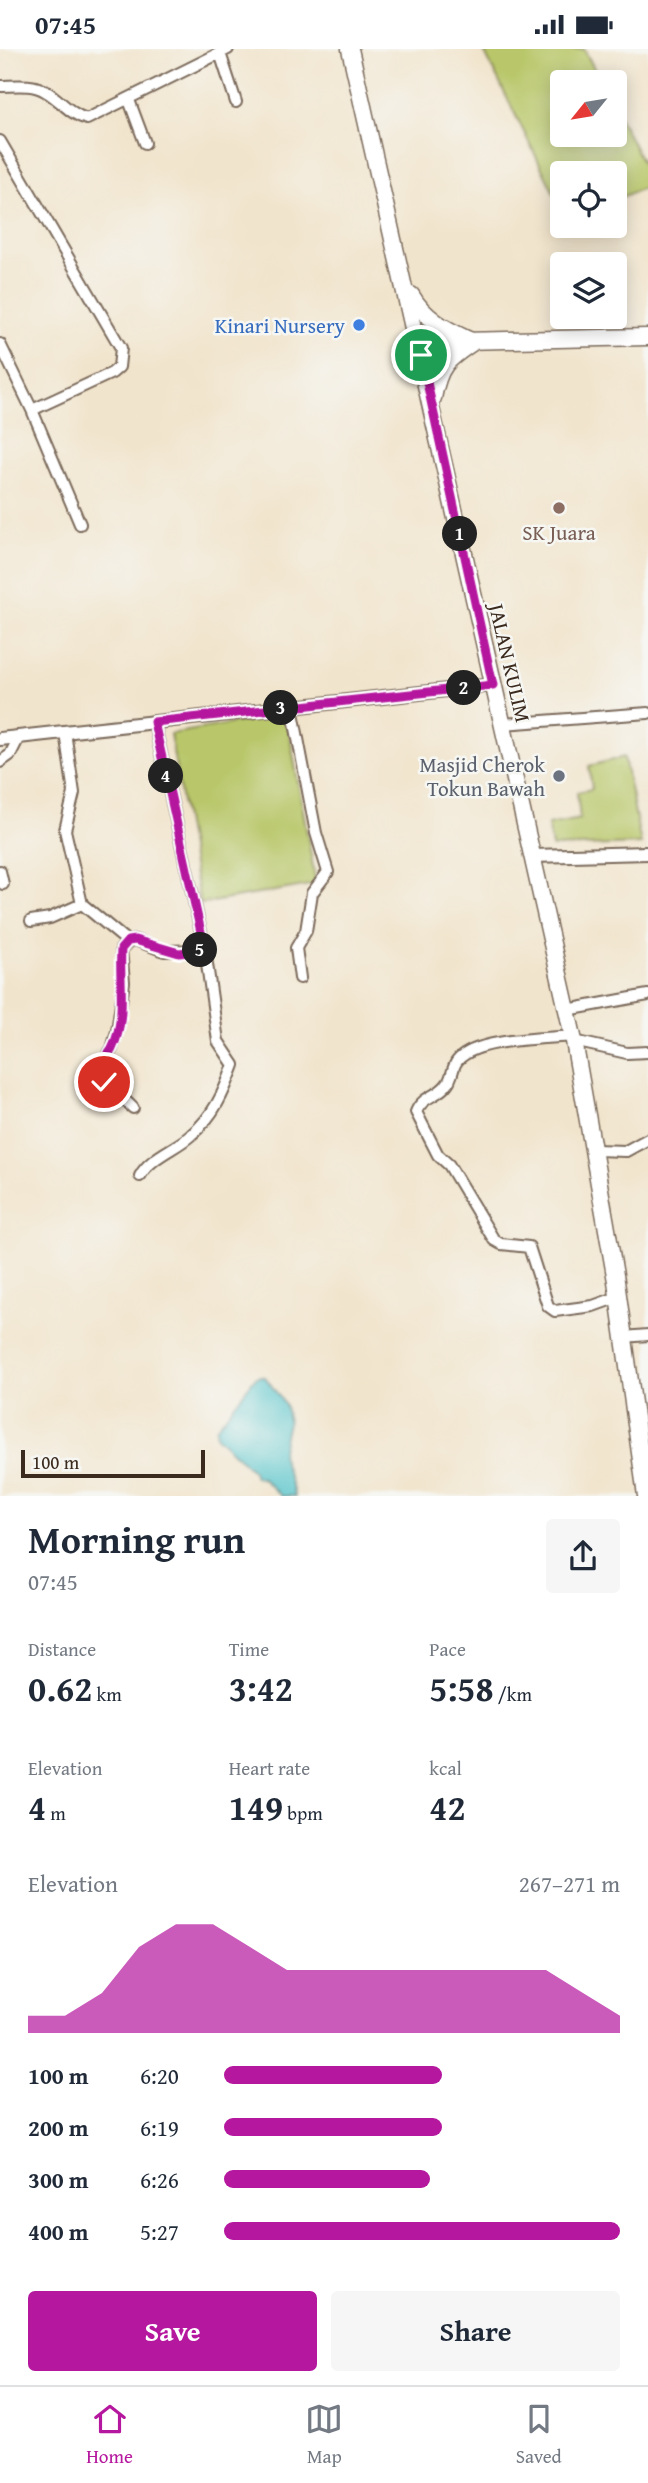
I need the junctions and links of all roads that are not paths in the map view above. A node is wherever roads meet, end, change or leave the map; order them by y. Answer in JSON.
{"nodes":[{"id":1,"x":350,"y":49,"type":"edge"},
{"id":2,"x":224,"y":51,"type":"edge"},
{"id":3,"x":0,"y":86,"type":"edge"},
{"id":4,"x":129,"y":100,"type":"junction"},
{"id":5,"x":236,"y":102,"type":"dead end"},
{"id":6,"x":0,"y":141,"type":"edge"},
{"id":7,"x":145,"y":143,"type":"dead end"},
{"id":8,"x":406,"y":286,"type":"junction"},
{"id":9,"x":648,"y":337,"type":"edge"},
{"id":10,"x":418,"y":342,"type":"junction"},
{"id":11,"x":473,"y":342,"type":"junction"},
{"id":12,"x":0,"y":344,"type":"edge"},
{"id":13,"x":432,"y":404,"type":"junction"},
{"id":14,"x":32,"y":410,"type":"junction"},
{"id":15,"x":80,"y":524,"type":"dead end"},
{"id":16,"x":493,"y":685,"type":"junction"},
{"id":17,"x":292,"y":707,"type":"junction"},
{"id":18,"x":648,"y":713,"type":"edge"},
{"id":19,"x":154,"y":722,"type":"junction"},
{"id":20,"x":503,"y":724,"type":"junction"},
{"id":21,"x":65,"y":732,"type":"junction"},
{"id":22,"x":19,"y":737,"type":"junction"},
{"id":23,"x":0,"y":739,"type":"edge"},
{"id":24,"x":0,"y":762,"type":"edge"},
{"id":25,"x":648,"y":853,"type":"edge"},
{"id":26,"x":532,"y":856,"type":"junction"},
{"id":27,"x":0,"y":871,"type":"edge"},
{"id":28,"x":4,"y":884,"type":"dead end"},
{"id":29,"x":82,"y":904,"type":"junction"},
{"id":30,"x":31,"y":921,"type":"dead end"},
{"id":31,"x":128,"y":941,"type":"junction"},
{"id":32,"x":205,"y":950,"type":"junction"},
{"id":33,"x":300,"y":978,"type":"dead end"},
{"id":34,"x":648,"y":995,"type":"edge"},
{"id":35,"x":567,"y":1010,"type":"junction"},
{"id":36,"x":573,"y":1038,"type":"junction"},
{"id":37,"x":648,"y":1052,"type":"edge"},
{"id":38,"x":132,"y":1108,"type":"dead end"},
{"id":39,"x":648,"y":1139,"type":"edge"},
{"id":40,"x":595,"y":1150,"type":"junction"},
{"id":41,"x":140,"y":1176,"type":"dead end"},
{"id":42,"x":618,"y":1297,"type":"junction"},
{"id":43,"x":648,"y":1335,"type":"edge"},
{"id":44,"x":624,"y":1337,"type":"junction"},
{"id":45,"x":646,"y":1496,"type":"edge"}],
"edges":[{"from":1,"to":8,"type":"main road","name":"JALAN KULIM"},
{"from":2,"to":4,"type":"street"},
{"from":2,"to":5,"type":"street"},
{"from":3,"to":4,"type":"street"},
{"from":4,"to":7,"type":"street"},
{"from":6,"to":14,"type":"street"},
{"from":8,"to":10,"type":"main road","name":"JALAN KULIM"},
{"from":8,"to":11,"type":"main road"},
{"from":9,"to":11,"type":"main road"},
{"from":10,"to":11,"type":"main road"},
{"from":10,"to":13,"type":"main road","name":"JALAN KULIM"},
{"from":11,"to":13,"type":"main road"},
{"from":12,"to":14,"type":"street"},
{"from":13,"to":16,"type":"main road","name":"JALAN KULIM"},
{"from":14,"to":15,"type":"street"},
{"from":16,"to":17,"type":"street"},
{"from":16,"to":20,"type":"main road","name":"JALAN KULIM"},
{"from":17,"to":19,"type":"street"},
{"from":17,"to":33,"type":"street"},
{"from":18,"to":20,"type":"street"},
{"from":19,"to":21,"type":"street"},
{"from":19,"to":32,"type":"street"},
{"from":20,"to":26,"type":"main road","name":"JALAN KULIM"},
{"from":21,"to":22,"type":"street"},
{"from":21,"to":29,"type":"street"},
{"from":22,"to":23,"type":"street"},
{"from":22,"to":24,"type":"street"},
{"from":25,"to":26,"type":"street"},
{"from":26,"to":35,"type":"main road","name":"JALAN KULIM"},
{"from":27,"to":28,"type":"street"},
{"from":29,"to":30,"type":"street"},
{"from":29,"to":31,"type":"street"},
{"from":31,"to":32,"type":"street"},
{"from":31,"to":38,"type":"street"},
{"from":32,"to":41,"type":"street"},
{"from":34,"to":35,"type":"street"},
{"from":35,"to":36,"type":"main road","name":"JALAN KULIM"},
{"from":36,"to":37,"type":"street"},
{"from":36,"to":40,"type":"main road","name":"JALAN KULIM"},
{"from":36,"to":42,"type":"street"},
{"from":39,"to":40,"type":"street"},
{"from":40,"to":42,"type":"main road","name":"JALAN KULIM"},
{"from":42,"to":44,"type":"main road","name":"JALAN KULIM"},
{"from":43,"to":44,"type":"street"},
{"from":44,"to":45,"type":"main road","name":"JALAN KULIM"}]}
